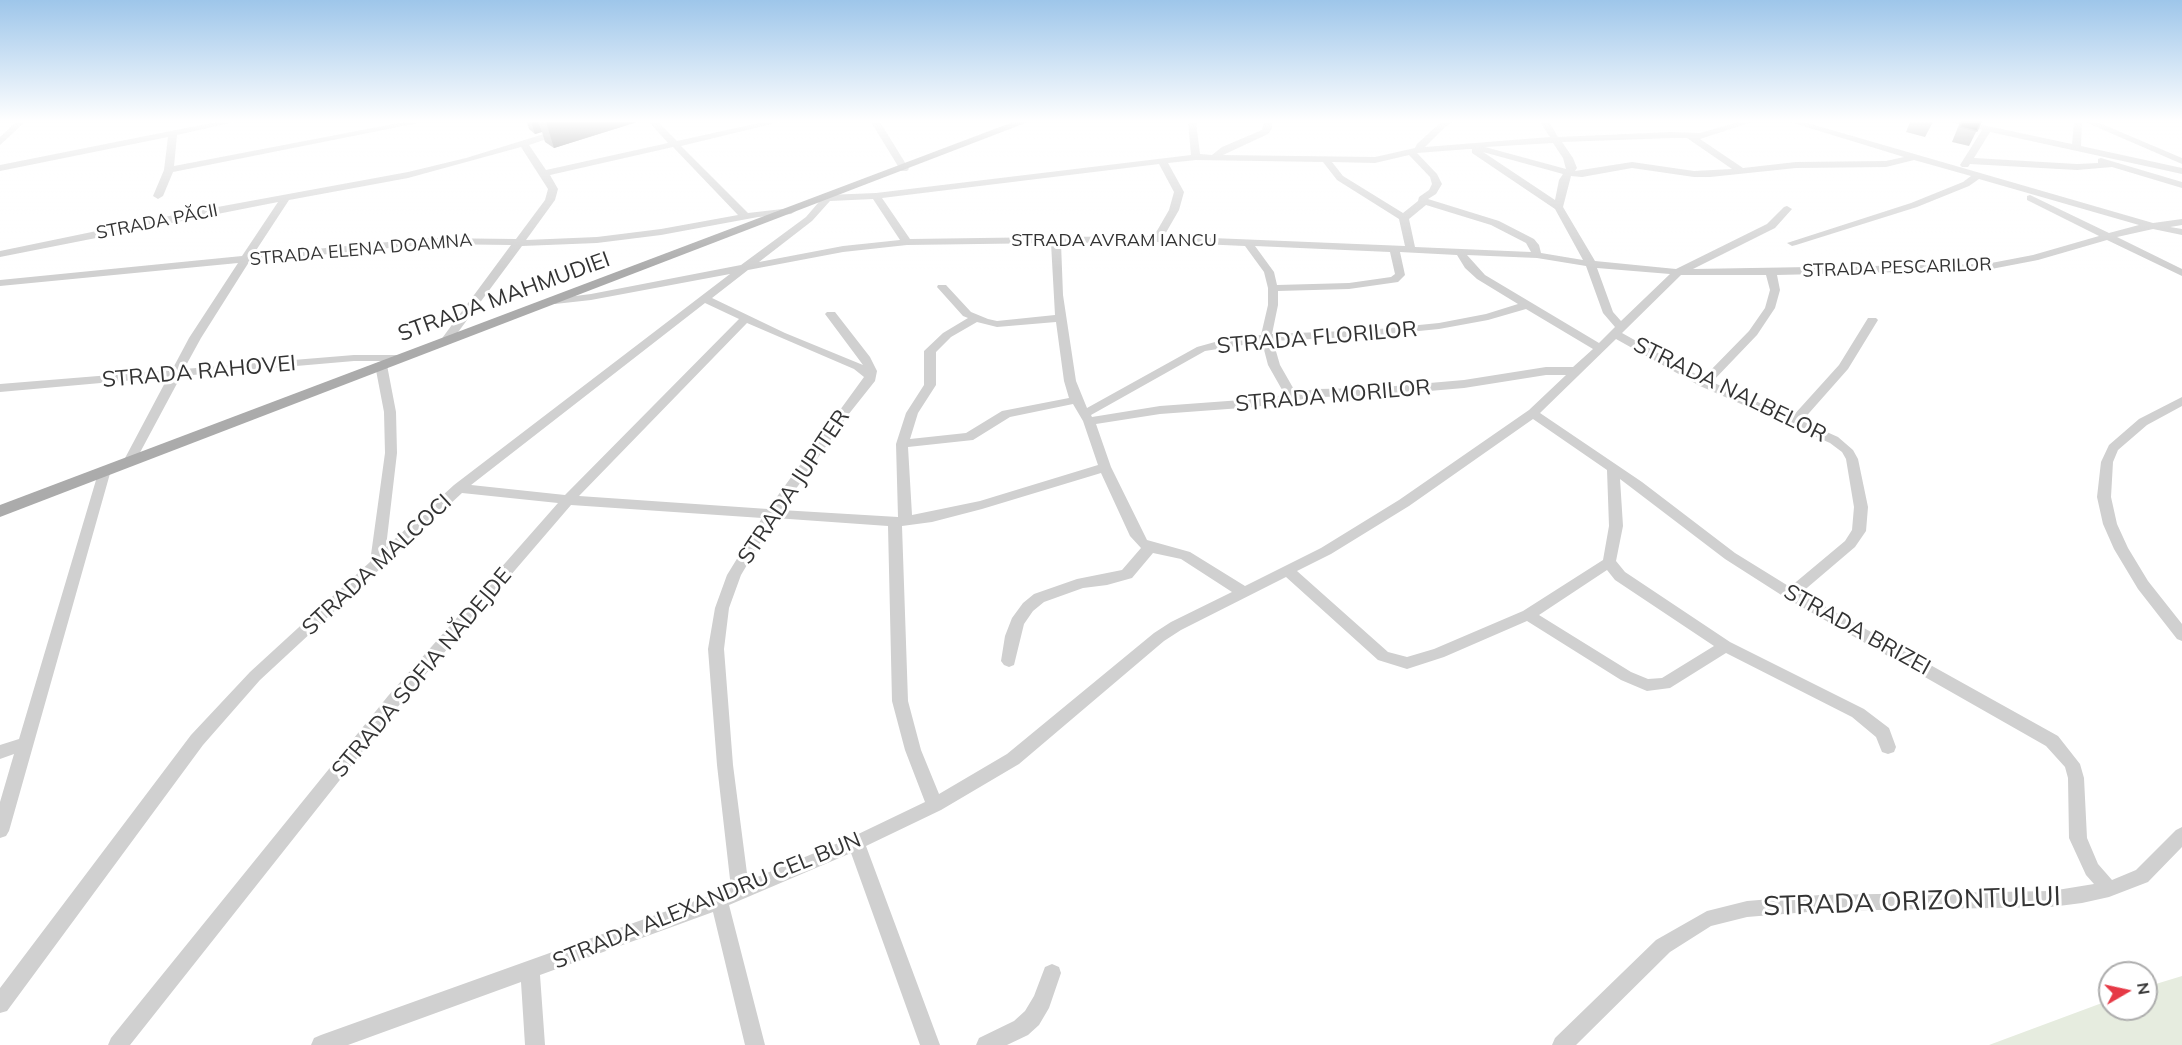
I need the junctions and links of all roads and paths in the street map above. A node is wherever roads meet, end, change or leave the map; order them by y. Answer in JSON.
{"nodes":[{"id":1,"x":169,"y":170,"type":"edge"},
{"id":2,"x":423,"y":171,"type":"edge"},
{"id":3,"x":554,"y":171,"type":"edge"},
{"id":4,"x":700,"y":171,"type":"edge"},
{"id":5,"x":899,"y":171,"type":"edge"},
{"id":6,"x":1082,"y":171,"type":"edge"},
{"id":7,"x":1167,"y":171,"type":"edge"},
{"id":8,"x":1334,"y":171,"type":"edge"},
{"id":9,"x":1430,"y":171,"type":"edge"},
{"id":10,"x":1504,"y":171,"type":"edge"},
{"id":11,"x":1561,"y":171,"type":"edge"},
{"id":12,"x":1602,"y":171,"type":"edge"},
{"id":13,"x":1672,"y":171,"type":"edge"},
{"id":14,"x":1741,"y":171,"type":"edge"},
{"id":15,"x":1959,"y":171,"type":"edge"},
{"id":16,"x":2130,"y":171,"type":"edge"},
{"id":17,"x":544,"y":173,"type":"joint"},
{"id":18,"x":1569,"y":173,"type":"junction"},
{"id":19,"x":1977,"y":176,"type":"junction"},
{"id":20,"x":2011,"y":185,"type":"junction"},
{"id":21,"x":2182,"y":185,"type":"edge"},
{"id":22,"x":158,"y":196,"type":"dead end"},
{"id":23,"x":876,"y":196,"type":"junction"},
{"id":24,"x":285,"y":198,"type":"junction"},
{"id":25,"x":827,"y":198,"type":"junction"},
{"id":26,"x":1424,"y":201,"type":"junction"},
{"id":27,"x":1558,"y":207,"type":"junction"},
{"id":28,"x":1787,"y":209,"type":"dead end"},
{"id":29,"x":793,"y":210,"type":"junction"},
{"id":30,"x":745,"y":216,"type":"junction"},
{"id":31,"x":1404,"y":218,"type":"junction"},
{"id":32,"x":2182,"y":222,"type":"edge"},
{"id":33,"x":2152,"y":226,"type":"junction"},
{"id":34,"x":2182,"y":232,"type":"edge"},
{"id":35,"x":2108,"y":236,"type":"junction"},
{"id":36,"x":1056,"y":238,"type":"junction"},
{"id":37,"x":1158,"y":239,"type":"junction"},
{"id":38,"x":907,"y":242,"type":"junction"},
{"id":39,"x":1247,"y":242,"type":"junction"},
{"id":40,"x":517,"y":243,"type":"junction"},
{"id":41,"x":1792,"y":243,"type":"dead end"},
{"id":42,"x":1394,"y":248,"type":"junction"},
{"id":43,"x":1410,"y":248,"type":"junction"},
{"id":44,"x":1460,"y":252,"type":"junction"},
{"id":45,"x":0,"y":254,"type":"edge"},
{"id":46,"x":1536,"y":255,"type":"junction"},
{"id":47,"x":248,"y":259,"type":"junction"},
{"id":48,"x":1591,"y":264,"type":"junction"},
{"id":49,"x":746,"y":267,"type":"junction"},
{"id":50,"x":1678,"y":272,"type":"junction"},
{"id":51,"x":1771,"y":272,"type":"junction"},
{"id":52,"x":2182,"y":273,"type":"edge"},
{"id":53,"x":0,"y":283,"type":"edge"},
{"id":54,"x":942,"y":287,"type":"dead end"},
{"id":55,"x":1273,"y":288,"type":"junction"},
{"id":56,"x":704,"y":298,"type":"junction"},
{"id":57,"x":555,"y":300,"type":"junction"},
{"id":58,"x":1526,"y":305,"type":"junction"},
{"id":59,"x":831,"y":314,"type":"dead end"},
{"id":60,"x":746,"y":318,"type":"junction"},
{"id":61,"x":1061,"y":318,"type":"junction"},
{"id":62,"x":975,"y":319,"type":"junction"},
{"id":63,"x":1872,"y":320,"type":"dead end"},
{"id":64,"x":1618,"y":331,"type":"junction"},
{"id":65,"x":1266,"y":338,"type":"junction"},
{"id":66,"x":446,"y":341,"type":"junction"},
{"id":67,"x":1601,"y":349,"type":"junction"},
{"id":68,"x":398,"y":358,"type":"junction"},
{"id":69,"x":381,"y":365,"type":"junction"},
{"id":70,"x":1576,"y":371,"type":"junction"},
{"id":71,"x":174,"y":375,"type":"junction"},
{"id":72,"x":870,"y":376,"type":"junction"},
{"id":73,"x":1704,"y":382,"type":"junction"},
{"id":74,"x":0,"y":388,"type":"edge"},
{"id":75,"x":1292,"y":397,"type":"junction"},
{"id":76,"x":1076,"y":400,"type":"junction"},
{"id":77,"x":2182,"y":401,"type":"edge"},
{"id":78,"x":1533,"y":413,"type":"junction"},
{"id":79,"x":1088,"y":417,"type":"junction"},
{"id":80,"x":1794,"y":422,"type":"junction"},
{"id":81,"x":902,"y":444,"type":"junction"},
{"id":82,"x":130,"y":460,"type":"junction"},
{"id":83,"x":1105,"y":467,"type":"junction"},
{"id":84,"x":1613,"y":468,"type":"junction"},
{"id":85,"x":105,"y":470,"type":"junction"},
{"id":86,"x":459,"y":488,"type":"junction"},
{"id":87,"x":568,"y":500,"type":"junction"},
{"id":88,"x":0,"y":511,"type":"edge"},
{"id":89,"x":772,"y":513,"type":"junction"},
{"id":90,"x":900,"y":521,"type":"junction"},
{"id":91,"x":1150,"y":548,"type":"junction"},
{"id":92,"x":1609,"y":562,"type":"junction"},
{"id":93,"x":377,"y":563,"type":"junction"},
{"id":94,"x":1288,"y":571,"type":"junction"},
{"id":95,"x":1244,"y":592,"type":"junction"},
{"id":96,"x":1791,"y":594,"type":"junction"},
{"id":97,"x":1528,"y":615,"type":"junction"},
{"id":98,"x":2182,"y":635,"type":"edge"},
{"id":99,"x":1725,"y":646,"type":"junction"},
{"id":100,"x":1009,"y":661,"type":"dead end"},
{"id":101,"x":26,"y":743,"type":"junction"},
{"id":102,"x":1888,"y":747,"type":"dead end"},
{"id":103,"x":0,"y":752,"type":"edge"},
{"id":104,"x":935,"y":806,"type":"junction"},
{"id":105,"x":0,"y":831,"type":"edge"},
{"id":106,"x":2182,"y":835,"type":"edge"},
{"id":107,"x":856,"y":843,"type":"junction"},
{"id":108,"x":2109,"y":889,"type":"junction"},
{"id":109,"x":741,"y":892,"type":"junction"},
{"id":110,"x":719,"y":901,"type":"junction"},
{"id":111,"x":530,"y":970,"type":"junction"},
{"id":112,"x":1052,"y":973,"type":"dead end"},
{"id":113,"x":0,"y":1004,"type":"edge"},
{"id":114,"x":118,"y":1045,"type":"edge"},
{"id":115,"x":321,"y":1045,"type":"edge"},
{"id":116,"x":535,"y":1045,"type":"edge"},
{"id":117,"x":755,"y":1045,"type":"edge"},
{"id":118,"x":930,"y":1045,"type":"edge"},
{"id":119,"x":986,"y":1045,"type":"edge"},
{"id":120,"x":1562,"y":1045,"type":"edge"}],
"edges":[{"from":1,"to":22,"type":"street"},
{"from":2,"to":24,"type":"street","name":"STRADA PĂCII"},
{"from":3,"to":17,"type":"street"},
{"from":4,"to":30,"type":"street"},
{"from":5,"to":25,"type":"main road","name":"STRADA MAHMUDIEI"},
{"from":6,"to":23,"type":"street"},
{"from":7,"to":37,"type":"street"},
{"from":8,"to":31,"type":"street"},
{"from":9,"to":26,"type":"street"},
{"from":10,"to":27,"type":"street"},
{"from":11,"to":18,"type":"street"},
{"from":12,"to":18,"type":"street"},
{"from":13,"to":14,"type":"street"},
{"from":15,"to":19,"type":"street"},
{"from":16,"to":21,"type":"street"},
{"from":17,"to":40,"type":"street"},
{"from":18,"to":27,"type":"street"},
{"from":19,"to":20,"type":"street"},
{"from":19,"to":41,"type":"street"},
{"from":20,"to":33,"type":"street"},
{"from":20,"to":35,"type":"street"},
{"from":23,"to":25,"type":"street"},
{"from":23,"to":38,"type":"street"},
{"from":24,"to":45,"type":"street","name":"STRADA PĂCII"},
{"from":24,"to":47,"type":"street"},
{"from":25,"to":29,"type":"main road","name":"STRADA MAHMUDIEI"},
{"from":25,"to":49,"type":"street","name":"STRADA MALCOCI"},
{"from":26,"to":31,"type":"street"},
{"from":26,"to":46,"type":"street"},
{"from":27,"to":48,"type":"street"},
{"from":28,"to":50,"type":"street","name":"STRADA ALEXANDRU CEL BUN"},
{"from":29,"to":30,"type":"street","name":"STRADA ELENA DOAMNA"},
{"from":29,"to":57,"type":"main road","name":"STRADA MAHMUDIEI"},
{"from":30,"to":40,"type":"street","name":"STRADA ELENA DOAMNA"},
{"from":31,"to":43,"type":"street"},
{"from":32,"to":33,"type":"street","name":"STRADA PESCARILOR"},
{"from":33,"to":34,"type":"street"},
{"from":33,"to":35,"type":"street","name":"STRADA PESCARILOR"},
{"from":35,"to":51,"type":"street","name":"STRADA PESCARILOR"},
{"from":35,"to":52,"type":"street"},
{"from":36,"to":37,"type":"street","name":"STRADA AVRAM IANCU"},
{"from":36,"to":38,"type":"street","name":"STRADA AVRAM IANCU"},
{"from":36,"to":61,"type":"street"},
{"from":37,"to":39,"type":"street","name":"STRADA AVRAM IANCU"},
{"from":38,"to":49,"type":"street","name":"STRADA AVRAM IANCU"},
{"from":39,"to":42,"type":"street","name":"STRADA AVRAM IANCU"},
{"from":39,"to":55,"type":"street"},
{"from":40,"to":47,"type":"street","name":"STRADA ELENA DOAMNA"},
{"from":40,"to":66,"type":"street"},
{"from":42,"to":43,"type":"street","name":"STRADA AVRAM IANCU"},
{"from":42,"to":55,"type":"street"},
{"from":43,"to":44,"type":"street","name":"STRADA AVRAM IANCU"},
{"from":44,"to":46,"type":"street","name":"STRADA AVRAM IANCU"},
{"from":44,"to":58,"type":"street"},
{"from":46,"to":48,"type":"street","name":"STRADA AVRAM IANCU"},
{"from":47,"to":53,"type":"street","name":"STRADA ELENA DOAMNA"},
{"from":47,"to":71,"type":"street"},
{"from":48,"to":50,"type":"street","name":"STRADA AVRAM IANCU"},
{"from":48,"to":64,"type":"street"},
{"from":49,"to":56,"type":"street","name":"STRADA MALCOCI"},
{"from":49,"to":57,"type":"street","name":"STRADA AVRAM IANCU"},
{"from":50,"to":51,"type":"street","name":"STRADA PESCARILOR"},
{"from":50,"to":64,"type":"street","name":"STRADA ALEXANDRU CEL BUN"},
{"from":51,"to":73,"type":"street"},
{"from":54,"to":62,"type":"street"},
{"from":55,"to":65,"type":"street"},
{"from":56,"to":60,"type":"street"},
{"from":56,"to":86,"type":"street","name":"STRADA MALCOCI"},
{"from":57,"to":66,"type":"main road","name":"STRADA MAHMUDIEI"},
{"from":58,"to":65,"type":"street","name":"STRADA FLORILOR"},
{"from":58,"to":67,"type":"street"},
{"from":59,"to":72,"type":"street"},
{"from":60,"to":72,"type":"street"},
{"from":60,"to":87,"type":"street","name":"STRADA SOFIA NĂDEJDE"},
{"from":61,"to":62,"type":"street"},
{"from":61,"to":76,"type":"street"},
{"from":62,"to":81,"type":"street"},
{"from":63,"to":80,"type":"street"},
{"from":64,"to":67,"type":"street","name":"STRADA ALEXANDRU CEL BUN"},
{"from":64,"to":73,"type":"street","name":"STRADA NALBELOR"},
{"from":65,"to":75,"type":"street"},
{"from":65,"to":79,"type":"street","name":"STRADA FLORILOR"},
{"from":66,"to":68,"type":"main road","name":"STRADA MAHMUDIEI"},
{"from":67,"to":70,"type":"street","name":"STRADA ALEXANDRU CEL BUN"},
{"from":68,"to":69,"type":"main road","name":"STRADA MAHMUDIEI"},
{"from":68,"to":71,"type":"street","name":"STRADA RAHOVEI"},
{"from":69,"to":82,"type":"main road","name":"STRADA MAHMUDIEI"},
{"from":69,"to":93,"type":"street"},
{"from":70,"to":75,"type":"street","name":"STRADA MORILOR"},
{"from":70,"to":78,"type":"street","name":"STRADA ALEXANDRU CEL BUN"},
{"from":71,"to":74,"type":"street","name":"STRADA RAHOVEI"},
{"from":71,"to":82,"type":"street"},
{"from":72,"to":89,"type":"street","name":"STRADA JUPITER"},
{"from":73,"to":80,"type":"street","name":"STRADA NALBELOR"},
{"from":75,"to":79,"type":"street","name":"STRADA MORILOR"},
{"from":76,"to":79,"type":"street"},
{"from":76,"to":81,"type":"street"},
{"from":77,"to":98,"type":"street"},
{"from":78,"to":84,"type":"street","name":"STRADA BRIZEI"},
{"from":78,"to":94,"type":"street","name":"STRADA ALEXANDRU CEL BUN"},
{"from":79,"to":83,"type":"street"},
{"from":80,"to":96,"type":"street","name":"STRADA NALBELOR"},
{"from":81,"to":90,"type":"street"},
{"from":82,"to":85,"type":"main road","name":"STRADA MAHMUDIEI"},
{"from":83,"to":90,"type":"street"},
{"from":83,"to":91,"type":"street"},
{"from":84,"to":92,"type":"street"},
{"from":84,"to":96,"type":"street","name":"STRADA BRIZEI"},
{"from":85,"to":88,"type":"main road","name":"STRADA MAHMUDIEI"},
{"from":85,"to":101,"type":"street"},
{"from":86,"to":87,"type":"street"},
{"from":86,"to":93,"type":"street","name":"STRADA MALCOCI"},
{"from":87,"to":89,"type":"street"},
{"from":87,"to":114,"type":"street","name":"STRADA SOFIA NĂDEJDE"},
{"from":89,"to":90,"type":"street"},
{"from":89,"to":109,"type":"street","name":"STRADA JUPITER"},
{"from":90,"to":104,"type":"street"},
{"from":91,"to":95,"type":"street"},
{"from":91,"to":100,"type":"street"},
{"from":92,"to":97,"type":"street"},
{"from":92,"to":99,"type":"street"},
{"from":93,"to":113,"type":"street","name":"STRADA MALCOCI"},
{"from":94,"to":95,"type":"street","name":"STRADA ALEXANDRU CEL BUN"},
{"from":94,"to":97,"type":"street"},
{"from":95,"to":104,"type":"street","name":"STRADA ALEXANDRU CEL BUN"},
{"from":96,"to":108,"type":"street","name":"STRADA BRIZEI"},
{"from":97,"to":99,"type":"street"},
{"from":99,"to":102,"type":"street"},
{"from":101,"to":103,"type":"street"},
{"from":101,"to":105,"type":"street"},
{"from":104,"to":107,"type":"street","name":"STRADA ALEXANDRU CEL BUN"},
{"from":106,"to":108,"type":"street","name":"STRADA ORIZONTULUI"},
{"from":107,"to":109,"type":"street","name":"STRADA ALEXANDRU CEL BUN"},
{"from":107,"to":118,"type":"street"},
{"from":108,"to":120,"type":"street","name":"STRADA ORIZONTULUI"},
{"from":109,"to":110,"type":"street","name":"STRADA ALEXANDRU CEL BUN"},
{"from":110,"to":111,"type":"street","name":"STRADA ALEXANDRU CEL BUN"},
{"from":110,"to":117,"type":"street"},
{"from":111,"to":115,"type":"street","name":"STRADA ALEXANDRU CEL BUN"},
{"from":111,"to":116,"type":"street"},
{"from":112,"to":119,"type":"street"}]}
